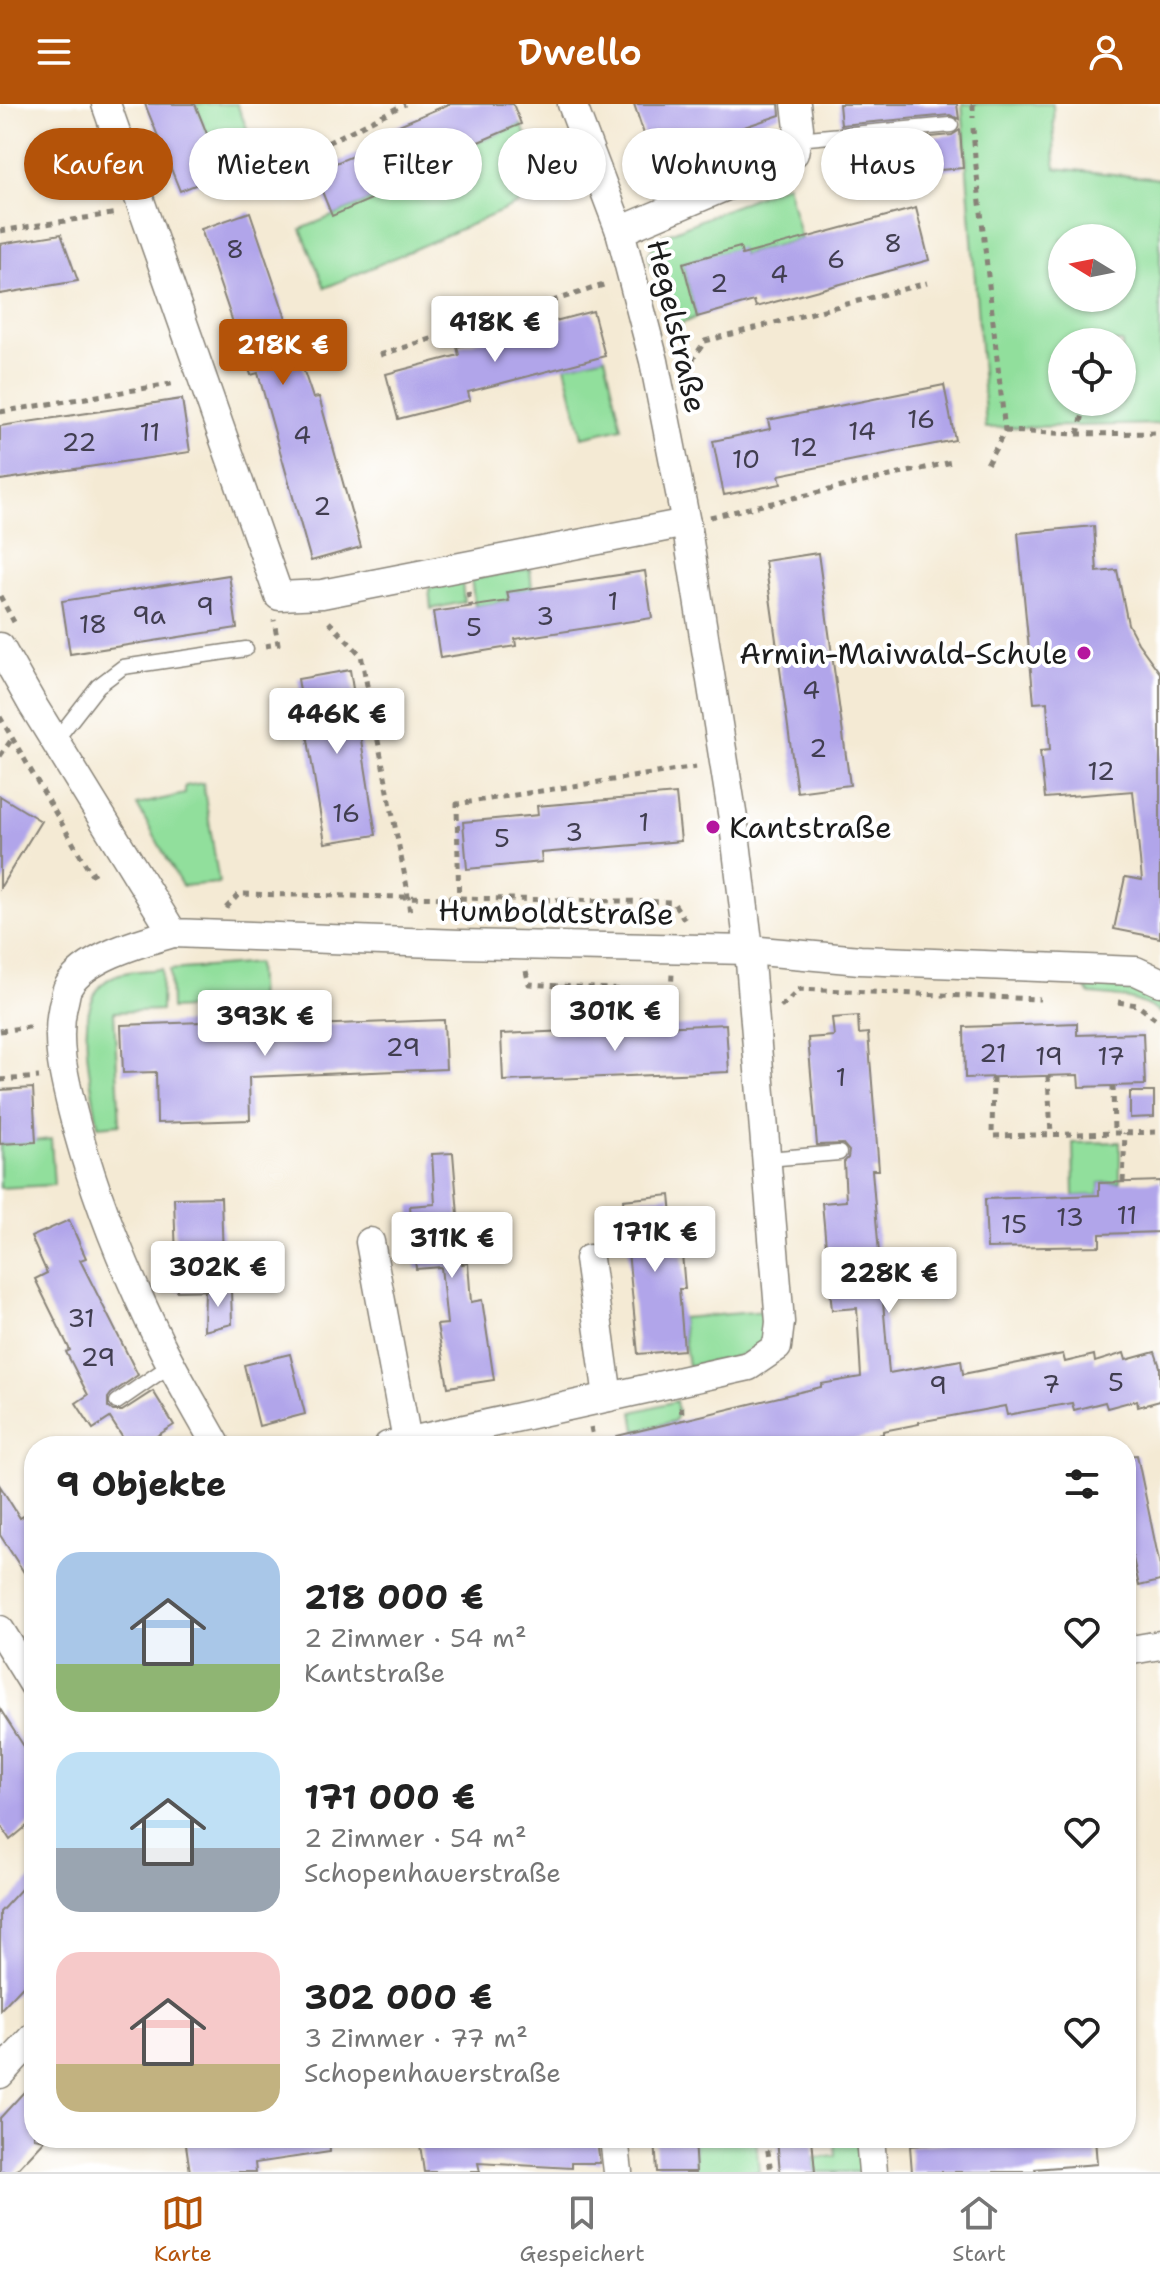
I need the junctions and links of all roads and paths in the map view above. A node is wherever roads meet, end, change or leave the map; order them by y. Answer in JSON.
{"nodes":[{"id":1,"x":106,"y":104,"type":"edge"},
{"id":2,"x":405,"y":104,"type":"edge"},
{"id":3,"x":572,"y":104,"type":"edge"},
{"id":4,"x":796,"y":104,"type":"edge"},
{"id":5,"x":973,"y":104,"type":"edge"},
{"id":6,"x":951,"y":125,"type":"dead end"},
{"id":7,"x":799,"y":128,"type":"edge"},
{"id":8,"x":338,"y":138,"type":"edge"},
{"id":9,"x":805,"y":138,"type":"edge"},
{"id":10,"x":693,"y":200,"type":"edge"},
{"id":11,"x":142,"y":210,"type":"junction"},
{"id":12,"x":0,"y":231,"type":"edge"},
{"id":13,"x":620,"y":231,"type":"junction"},
{"id":14,"x":631,"y":277,"type":"junction"},
{"id":15,"x":927,"y":283,"type":"dead end"},
{"id":16,"x":380,"y":355,"type":"dead end"},
{"id":17,"x":654,"y":361,"type":"junction"},
{"id":18,"x":203,"y":379,"type":"junction"},
{"id":19,"x":0,"y":412,"type":"edge"},
{"id":20,"x":1082,"y":416,"type":"edge"},
{"id":21,"x":1005,"y":431,"type":"junction"},
{"id":22,"x":1160,"y":433,"type":"edge"},
{"id":23,"x":1078,"y":434,"type":"junction"},
{"id":24,"x":952,"y":462,"type":"dead end"},
{"id":25,"x":985,"y":468,"type":"dead end"},
{"id":26,"x":686,"y":523,"type":"junction"},
{"id":27,"x":322,"y":594,"type":"junction"},
{"id":28,"x":279,"y":596,"type":"junction"},
{"id":29,"x":0,"y":647,"type":"edge"},
{"id":30,"x":246,"y":649,"type":"joint"},
{"id":31,"x":0,"y":717,"type":"edge"},
{"id":32,"x":12,"y":739,"type":"junction"},
{"id":33,"x":56,"y":740,"type":"junction"},
{"id":34,"x":0,"y":756,"type":"edge"},
{"id":35,"x":724,"y":762,"type":"junction"},
{"id":36,"x":102,"y":867,"type":"dead end"},
{"id":37,"x":407,"y":887,"type":"dead end"},
{"id":38,"x":458,"y":898,"type":"junction"},
{"id":39,"x":222,"y":913,"type":"dead end"},
{"id":40,"x":689,"y":926,"type":"dead end"},
{"id":41,"x":173,"y":933,"type":"junction"},
{"id":42,"x":460,"y":944,"type":"junction"},
{"id":43,"x":749,"y":950,"type":"junction"},
{"id":44,"x":523,"y":961,"type":"dead end"},
{"id":45,"x":672,"y":964,"type":"dead end"},
{"id":46,"x":1160,"y":982,"type":"edge"},
{"id":47,"x":1042,"y":999,"type":"dead end"},
{"id":48,"x":1114,"y":1001,"type":"dead end"},
{"id":49,"x":754,"y":1009,"type":"junction"},
{"id":50,"x":1160,"y":1022,"type":"edge"},
{"id":51,"x":64,"y":1076,"type":"junction"},
{"id":52,"x":1048,"y":1076,"type":"dead end"},
{"id":53,"x":993,"y":1078,"type":"dead end"},
{"id":54,"x":0,"y":1080,"type":"edge"},
{"id":55,"x":1113,"y":1086,"type":"dead end"},
{"id":56,"x":1160,"y":1132,"type":"edge"},
{"id":57,"x":1114,"y":1133,"type":"junction"},
{"id":58,"x":1125,"y":1133,"type":"junction"},
{"id":59,"x":1051,"y":1135,"type":"junction"},
{"id":60,"x":839,"y":1153,"type":"dead end"},
{"id":61,"x":767,"y":1159,"type":"junction"},
{"id":62,"x":1123,"y":1182,"type":"dead end"},
{"id":63,"x":370,"y":1242,"type":"dead end"},
{"id":64,"x":589,"y":1259,"type":"dead end"},
{"id":65,"x":172,"y":1364,"type":"junction"},
{"id":66,"x":608,"y":1397,"type":"junction"},
{"id":67,"x":117,"y":1402,"type":"dead end"},
{"id":68,"x":212,"y":1436,"type":"edge"},
{"id":69,"x":397,"y":1436,"type":"edge"},
{"id":70,"x":434,"y":1436,"type":"edge"},
{"id":71,"x":0,"y":1630,"type":"edge"},
{"id":72,"x":1160,"y":1645,"type":"edge"},
{"id":73,"x":1136,"y":1649,"type":"edge"},
{"id":74,"x":24,"y":1669,"type":"edge"},
{"id":75,"x":24,"y":2048,"type":"edge"},
{"id":76,"x":0,"y":2074,"type":"edge"},
{"id":77,"x":615,"y":2148,"type":"edge"},
{"id":78,"x":767,"y":2148,"type":"edge"},
{"id":79,"x":871,"y":2148,"type":"edge"},
{"id":80,"x":618,"y":2172,"type":"edge"},
{"id":81,"x":771,"y":2172,"type":"edge"},
{"id":82,"x":873,"y":2172,"type":"edge"}],
"edges":[{"from":1,"to":11,"type":"street"},
{"from":2,"to":8,"type":"path"},
{"from":3,"to":13,"type":"street","name":"Hegelstraße"},
{"from":4,"to":7,"type":"street"},
{"from":5,"to":21,"type":"path"},
{"from":6,"to":9,"type":"lane"},
{"from":10,"to":13,"type":"street"},
{"from":11,"to":12,"type":"path"},
{"from":11,"to":18,"type":"street"},
{"from":13,"to":14,"type":"street","name":"Hegelstraße"},
{"from":14,"to":16,"type":"path"},
{"from":14,"to":17,"type":"street","name":"Hegelstraße"},
{"from":15,"to":17,"type":"path"},
{"from":17,"to":26,"type":"street","name":"Hegelstraße"},
{"from":18,"to":19,"type":"path"},
{"from":18,"to":28,"type":"street"},
{"from":20,"to":23,"type":"path"},
{"from":21,"to":23,"type":"path"},
{"from":21,"to":25,"type":"path"},
{"from":22,"to":23,"type":"path"},
{"from":24,"to":26,"type":"path"},
{"from":26,"to":27,"type":"street"},
{"from":26,"to":35,"type":"street","name":"Hegelstraße"},
{"from":27,"to":28,"type":"street"},
{"from":27,"to":37,"type":"path"},
{"from":28,"to":30,"type":"path"},
{"from":29,"to":33,"type":"street"},
{"from":30,"to":33,"type":"lane"},
{"from":31,"to":32,"type":"path"},
{"from":32,"to":34,"type":"path"},
{"from":32,"to":36,"type":"path"},
{"from":33,"to":41,"type":"street"},
{"from":35,"to":38,"type":"path"},
{"from":35,"to":43,"type":"street","name":"Hegelstraße"},
{"from":38,"to":39,"type":"path"},
{"from":38,"to":40,"type":"path"},
{"from":38,"to":42,"type":"path"},
{"from":41,"to":42,"type":"street","name":"Humboldtstraße"},
{"from":41,"to":51,"type":"street","name":"Humboldtstraße"},
{"from":42,"to":43,"type":"street","name":"Humboldtstraße"},
{"from":43,"to":46,"type":"street","name":"Humboldtstraße"},
{"from":43,"to":49,"type":"street","name":"Hegelstraße"},
{"from":44,"to":45,"type":"path"},
{"from":47,"to":49,"type":"path"},
{"from":48,"to":50,"type":"path"},
{"from":49,"to":61,"type":"street","name":"Hegelstraße"},
{"from":51,"to":54,"type":"path"},
{"from":51,"to":65,"type":"street","name":"Humboldtstraße"},
{"from":52,"to":59,"type":"path"},
{"from":53,"to":59,"type":"path"},
{"from":55,"to":57,"type":"path"},
{"from":56,"to":58,"type":"path"},
{"from":57,"to":58,"type":"path"},
{"from":57,"to":59,"type":"path"},
{"from":58,"to":62,"type":"path"},
{"from":60,"to":61,"type":"lane"},
{"from":61,"to":66,"type":"street","name":"Hegelstraße"},
{"from":63,"to":69,"type":"street"},
{"from":64,"to":66,"type":"street"},
{"from":65,"to":67,"type":"lane"},
{"from":65,"to":68,"type":"street","name":"Humboldtstraße"},
{"from":66,"to":70,"type":"street"},
{"from":71,"to":74,"type":"street"},
{"from":72,"to":73,"type":"street"},
{"from":75,"to":76,"type":"street"},
{"from":77,"to":80,"type":"street"},
{"from":78,"to":81,"type":"path"},
{"from":79,"to":82,"type":"street"}]}
